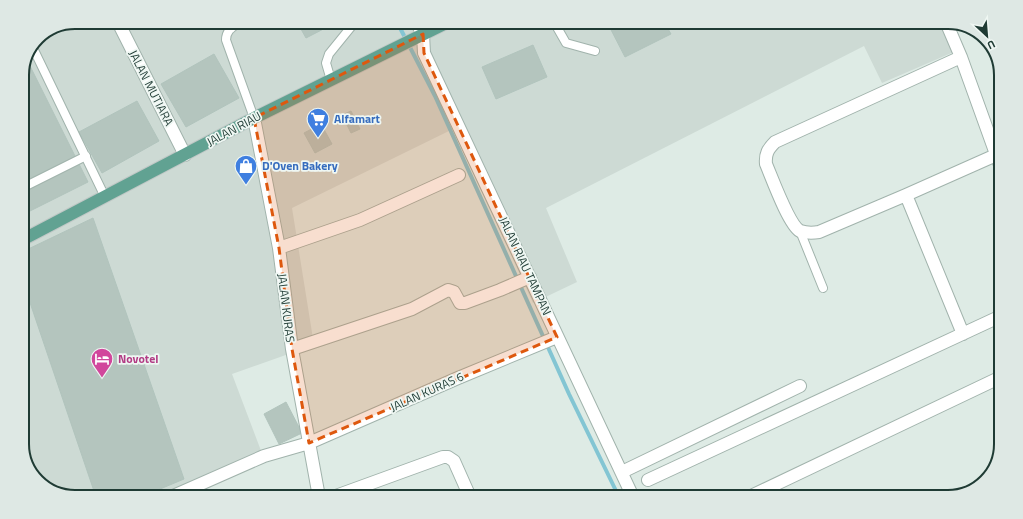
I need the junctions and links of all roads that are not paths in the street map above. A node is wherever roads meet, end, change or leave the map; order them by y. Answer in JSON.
{"nodes":[{"id":1,"x":122,"y":29,"type":"edge"},
{"id":2,"x":230,"y":29,"type":"edge"},
{"id":3,"x":349,"y":29,"type":"edge"},
{"id":4,"x":419,"y":29,"type":"edge"},
{"id":5,"x":433,"y":29,"type":"edge"},
{"id":6,"x":558,"y":29,"type":"edge"},
{"id":7,"x":949,"y":29,"type":"edge"},
{"id":8,"x":421,"y":35,"type":"junction"},
{"id":9,"x":595,"y":51,"type":"dead end"},
{"id":10,"x":35,"y":53,"type":"edge"},
{"id":11,"x":961,"y":57,"type":"junction"},
{"id":12,"x":331,"y":80,"type":"junction"},
{"id":13,"x":254,"y":118,"type":"junction"},
{"id":14,"x":994,"y":149,"type":"edge"},
{"id":15,"x":185,"y":155,"type":"junction"},
{"id":16,"x":86,"y":156,"type":"junction"},
{"id":17,"x":994,"y":156,"type":"edge"},
{"id":18,"x":459,"y":175,"type":"dead end"},
{"id":19,"x":29,"y":184,"type":"edge"},
{"id":20,"x":906,"y":195,"type":"junction"},
{"id":21,"x":105,"y":197,"type":"junction"},
{"id":22,"x":800,"y":231,"type":"junction"},
{"id":23,"x":29,"y":234,"type":"edge"},
{"id":24,"x":279,"y":248,"type":"junction"},
{"id":25,"x":530,"y":277,"type":"junction"},
{"id":26,"x":823,"y":288,"type":"dead end"},
{"id":27,"x":994,"y":319,"type":"edge"},
{"id":28,"x":963,"y":334,"type":"junction"},
{"id":29,"x":557,"y":337,"type":"junction"},
{"id":30,"x":292,"y":349,"type":"junction"},
{"id":31,"x":994,"y":380,"type":"edge"},
{"id":32,"x":800,"y":386,"type":"dead end"},
{"id":33,"x":309,"y":443,"type":"junction"},
{"id":34,"x":622,"y":472,"type":"junction"},
{"id":35,"x":648,"y":480,"type":"dead end"},
{"id":36,"x":187,"y":490,"type":"edge"},
{"id":37,"x":317,"y":490,"type":"edge"},
{"id":38,"x":352,"y":490,"type":"edge"},
{"id":39,"x":467,"y":490,"type":"edge"},
{"id":40,"x":630,"y":490,"type":"edge"},
{"id":41,"x":764,"y":490,"type":"edge"}],
"edges":[{"from":1,"to":15,"type":"street","name":"JALAN MUTIARA"},
{"from":2,"to":13,"type":"lane"},
{"from":3,"to":12,"type":"lane"},
{"from":4,"to":8,"type":"street"},
{"from":5,"to":8,"type":"main road","name":"JALAN RIAU"},
{"from":6,"to":9,"type":"lane"},
{"from":7,"to":11,"type":"street"},
{"from":8,"to":12,"type":"main road","name":"JALAN RIAU"},
{"from":8,"to":25,"type":"street","name":"JALAN RIAU TAMPAN"},
{"from":10,"to":16,"type":"lane"},
{"from":11,"to":14,"type":"street"},
{"from":11,"to":22,"type":"street"},
{"from":12,"to":13,"type":"main road","name":"JALAN RIAU"},
{"from":13,"to":15,"type":"main road","name":"JALAN RIAU"},
{"from":13,"to":24,"type":"street","name":"JALAN KURAS"},
{"from":15,"to":21,"type":"main road","name":"JALAN RIAU"},
{"from":16,"to":19,"type":"lane"},
{"from":16,"to":21,"type":"lane"},
{"from":17,"to":20,"type":"street"},
{"from":18,"to":24,"type":"street"},
{"from":20,"to":22,"type":"street"},
{"from":20,"to":28,"type":"street"},
{"from":21,"to":23,"type":"main road","name":"JALAN RIAU"},
{"from":22,"to":26,"type":"lane"},
{"from":24,"to":30,"type":"street","name":"JALAN KURAS"},
{"from":25,"to":29,"type":"street","name":"JALAN RIAU TAMPAN"},
{"from":25,"to":30,"type":"street"},
{"from":27,"to":28,"type":"street"},
{"from":28,"to":35,"type":"street"},
{"from":29,"to":33,"type":"street","name":"JALAN KURAS 6"},
{"from":29,"to":34,"type":"street","name":"JALAN RIAU TAMPAN"},
{"from":30,"to":33,"type":"street","name":"JALAN KURAS"},
{"from":31,"to":41,"type":"street"},
{"from":32,"to":34,"type":"street"},
{"from":33,"to":36,"type":"street","name":"JALAN KURAS 6"},
{"from":33,"to":37,"type":"street","name":"JALAN KURAS"},
{"from":34,"to":40,"type":"street","name":"JALAN RIAU TAMPAN"},
{"from":38,"to":39,"type":"street"}]}
